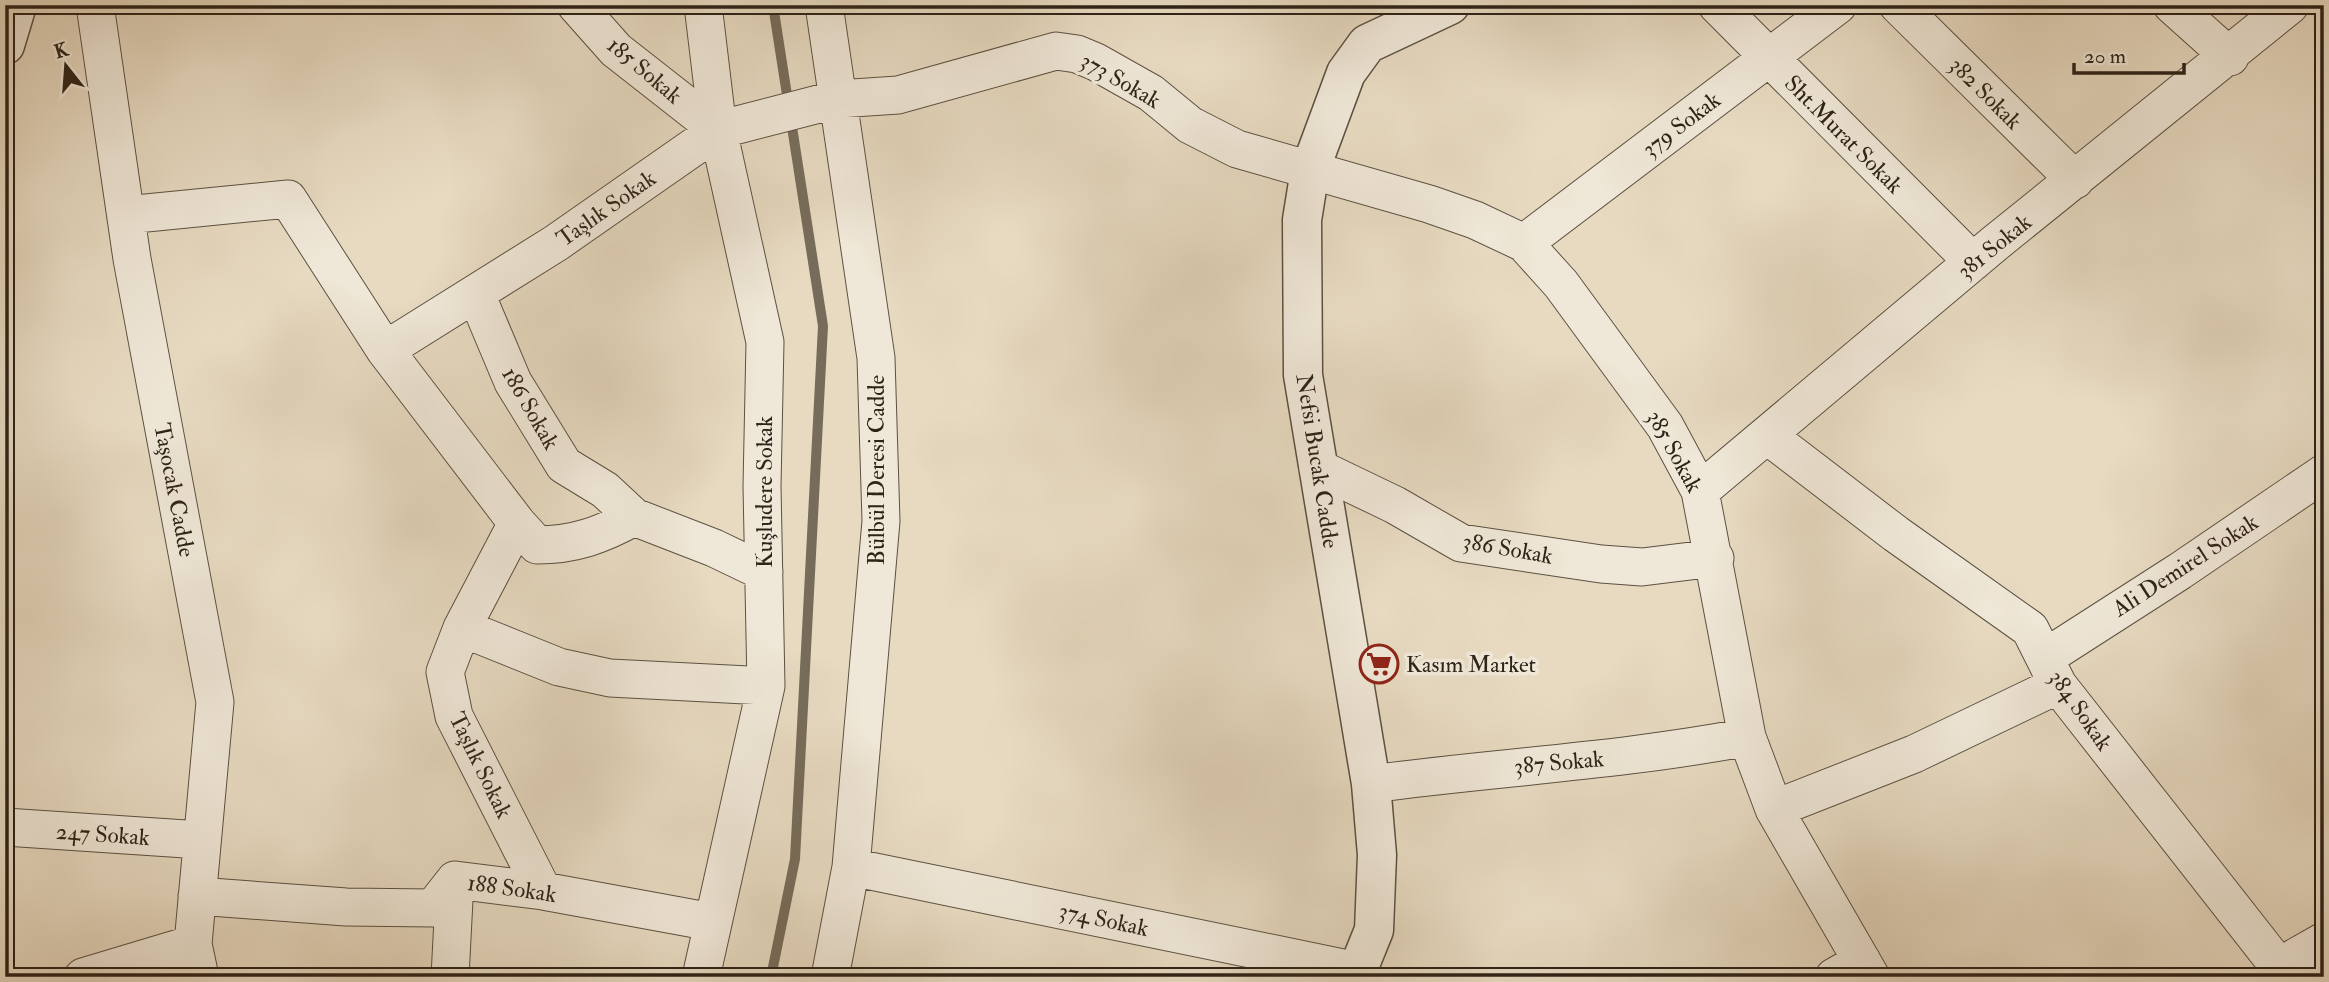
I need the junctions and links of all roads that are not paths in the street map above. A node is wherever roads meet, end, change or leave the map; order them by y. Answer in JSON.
{"nodes":[{"id":1,"x":17,"y":5,"type":"edge"},
{"id":2,"x":95,"y":5,"type":"edge"},
{"id":3,"x":576,"y":5,"type":"edge"},
{"id":4,"x":703,"y":5,"type":"edge"},
{"id":5,"x":824,"y":5,"type":"edge"},
{"id":6,"x":1450,"y":5,"type":"edge"},
{"id":7,"x":1717,"y":5,"type":"edge"},
{"id":8,"x":1838,"y":5,"type":"edge"},
{"id":9,"x":1898,"y":5,"type":"edge"},
{"id":10,"x":2172,"y":5,"type":"edge"},
{"id":11,"x":2290,"y":5,"type":"edge"},
{"id":12,"x":5,"y":45,"type":"edge"},
{"id":13,"x":2230,"y":57,"type":"junction"},
{"id":14,"x":1767,"y":58,"type":"junction"},
{"id":15,"x":838,"y":99,"type":"junction"},
{"id":16,"x":718,"y":130,"type":"junction"},
{"id":17,"x":1310,"y":170,"type":"junction"},
{"id":18,"x":2075,"y":180,"type":"junction"},
{"id":19,"x":126,"y":215,"type":"junction"},
{"id":20,"x":1524,"y":243,"type":"junction"},
{"id":21,"x":1973,"y":262,"type":"junction"},
{"id":22,"x":476,"y":294,"type":"junction"},
{"id":23,"x":385,"y":350,"type":"junction"},
{"id":24,"x":1768,"y":436,"type":"junction"},
{"id":25,"x":1318,"y":468,"type":"junction"},
{"id":26,"x":2324,"y":473,"type":"edge"},
{"id":27,"x":1700,"y":491,"type":"junction"},
{"id":28,"x":634,"y":517,"type":"junction"},
{"id":29,"x":517,"y":523,"type":"junction"},
{"id":30,"x":1715,"y":558,"type":"junction"},
{"id":31,"x":764,"y":572,"type":"junction"},
{"id":32,"x":462,"y":628,"type":"junction"},
{"id":33,"x":2052,"y":671,"type":"junction"},
{"id":34,"x":766,"y":686,"type":"junction"},
{"id":35,"x":1747,"y":737,"type":"junction"},
{"id":36,"x":1371,"y":784,"type":"junction"},
{"id":37,"x":1774,"y":809,"type":"junction"},
{"id":38,"x":5,"y":828,"type":"edge"},
{"id":39,"x":201,"y":840,"type":"junction"},
{"id":40,"x":851,"y":867,"type":"junction"},
{"id":41,"x":455,"y":880,"type":"junction"},
{"id":42,"x":543,"y":891,"type":"junction"},
{"id":43,"x":197,"y":896,"type":"junction"},
{"id":44,"x":712,"y":922,"type":"junction"},
{"id":45,"x":2324,"y":941,"type":"edge"},
{"id":46,"x":196,"y":960,"type":"edge"},
{"id":47,"x":1856,"y":971,"type":"edge"},
{"id":48,"x":2283,"y":971,"type":"edge"},
{"id":49,"x":1356,"y":974,"type":"edge"},
{"id":50,"x":83,"y":977,"type":"edge"},
{"id":51,"x":450,"y":977,"type":"edge"},
{"id":52,"x":701,"y":977,"type":"edge"},
{"id":53,"x":830,"y":977,"type":"edge"}],
"edges":[{"from":1,"to":12,"type":"street"},
{"from":2,"to":19,"type":"street","name":"Taşocak Cadde"},
{"from":3,"to":16,"type":"street","name":"185 Sokak"},
{"from":4,"to":16,"type":"street","name":"Kuşludere Sokak"},
{"from":5,"to":15,"type":"street","name":"Bülbül Deresi Cadde"},
{"from":6,"to":17,"type":"street","name":"Nefsi Bucak Cadde"},
{"from":7,"to":14,"type":"street","name":"Sht.Murat Sokak"},
{"from":8,"to":14,"type":"street","name":"379 Sokak"},
{"from":9,"to":18,"type":"street","name":"382 Sokak"},
{"from":10,"to":13,"type":"street"},
{"from":11,"to":13,"type":"street","name":"381 Sokak"},
{"from":13,"to":18,"type":"street","name":"381 Sokak"},
{"from":14,"to":20,"type":"street","name":"379 Sokak"},
{"from":14,"to":21,"type":"street","name":"Sht.Murat Sokak"},
{"from":15,"to":16,"type":"street","name":"373 Sokak"},
{"from":15,"to":17,"type":"street","name":"373 Sokak"},
{"from":15,"to":40,"type":"street","name":"Bülbül Deresi Cadde"},
{"from":16,"to":22,"type":"street","name":"Taşlık Sokak"},
{"from":16,"to":31,"type":"street","name":"Kuşludere Sokak"},
{"from":17,"to":20,"type":"street","name":"385 Sokak"},
{"from":17,"to":25,"type":"street","name":"Nefsi Bucak Cadde"},
{"from":18,"to":21,"type":"street","name":"381 Sokak"},
{"from":19,"to":23,"type":"street"},
{"from":19,"to":39,"type":"street","name":"Taşocak Cadde"},
{"from":20,"to":27,"type":"street","name":"385 Sokak"},
{"from":21,"to":24,"type":"street","name":"381 Sokak"},
{"from":22,"to":23,"type":"street","name":"Taşlık Sokak"},
{"from":22,"to":28,"type":"street","name":"186 Sokak"},
{"from":23,"to":29,"type":"street"},
{"from":24,"to":27,"type":"street","name":"381 Sokak"},
{"from":24,"to":33,"type":"street","name":"384 Sokak"},
{"from":25,"to":30,"type":"street","name":"386 Sokak"},
{"from":25,"to":36,"type":"street","name":"Nefsi Bucak Cadde"},
{"from":26,"to":33,"type":"street","name":"Ali Demirel Sokak"},
{"from":27,"to":30,"type":"street","name":"385 Sokak"},
{"from":28,"to":29,"type":"street"},
{"from":28,"to":31,"type":"street","name":"186 Sokak"},
{"from":29,"to":32,"type":"street","name":"Taşlık Sokak"},
{"from":30,"to":35,"type":"street","name":"385 Sokak"},
{"from":31,"to":34,"type":"street","name":"Kuşludere Sokak"},
{"from":32,"to":34,"type":"street"},
{"from":32,"to":42,"type":"street","name":"Taşlık Sokak"},
{"from":33,"to":37,"type":"street"},
{"from":33,"to":48,"type":"street","name":"384 Sokak"},
{"from":34,"to":44,"type":"street","name":"Kuşludere Sokak"},
{"from":35,"to":36,"type":"street","name":"387 Sokak"},
{"from":35,"to":37,"type":"street","name":"385 Sokak"},
{"from":36,"to":49,"type":"street","name":"Nefsi Bucak Cadde"},
{"from":37,"to":47,"type":"street","name":"385 Sokak"},
{"from":38,"to":39,"type":"street","name":"247 Sokak"},
{"from":39,"to":43,"type":"street","name":"Taşocak Cadde"},
{"from":40,"to":49,"type":"street","name":"374 Sokak"},
{"from":40,"to":53,"type":"street","name":"Bülbül Deresi Cadde"},
{"from":41,"to":42,"type":"street","name":"188 Sokak"},
{"from":41,"to":43,"type":"street","name":"188 Sokak"},
{"from":41,"to":51,"type":"street"},
{"from":42,"to":44,"type":"street","name":"188 Sokak"},
{"from":43,"to":46,"type":"street","name":"Taşocak Cadde"},
{"from":44,"to":52,"type":"street","name":"Kuşludere Sokak"},
{"from":45,"to":48,"type":"street"},
{"from":46,"to":50,"type":"street"}]}
